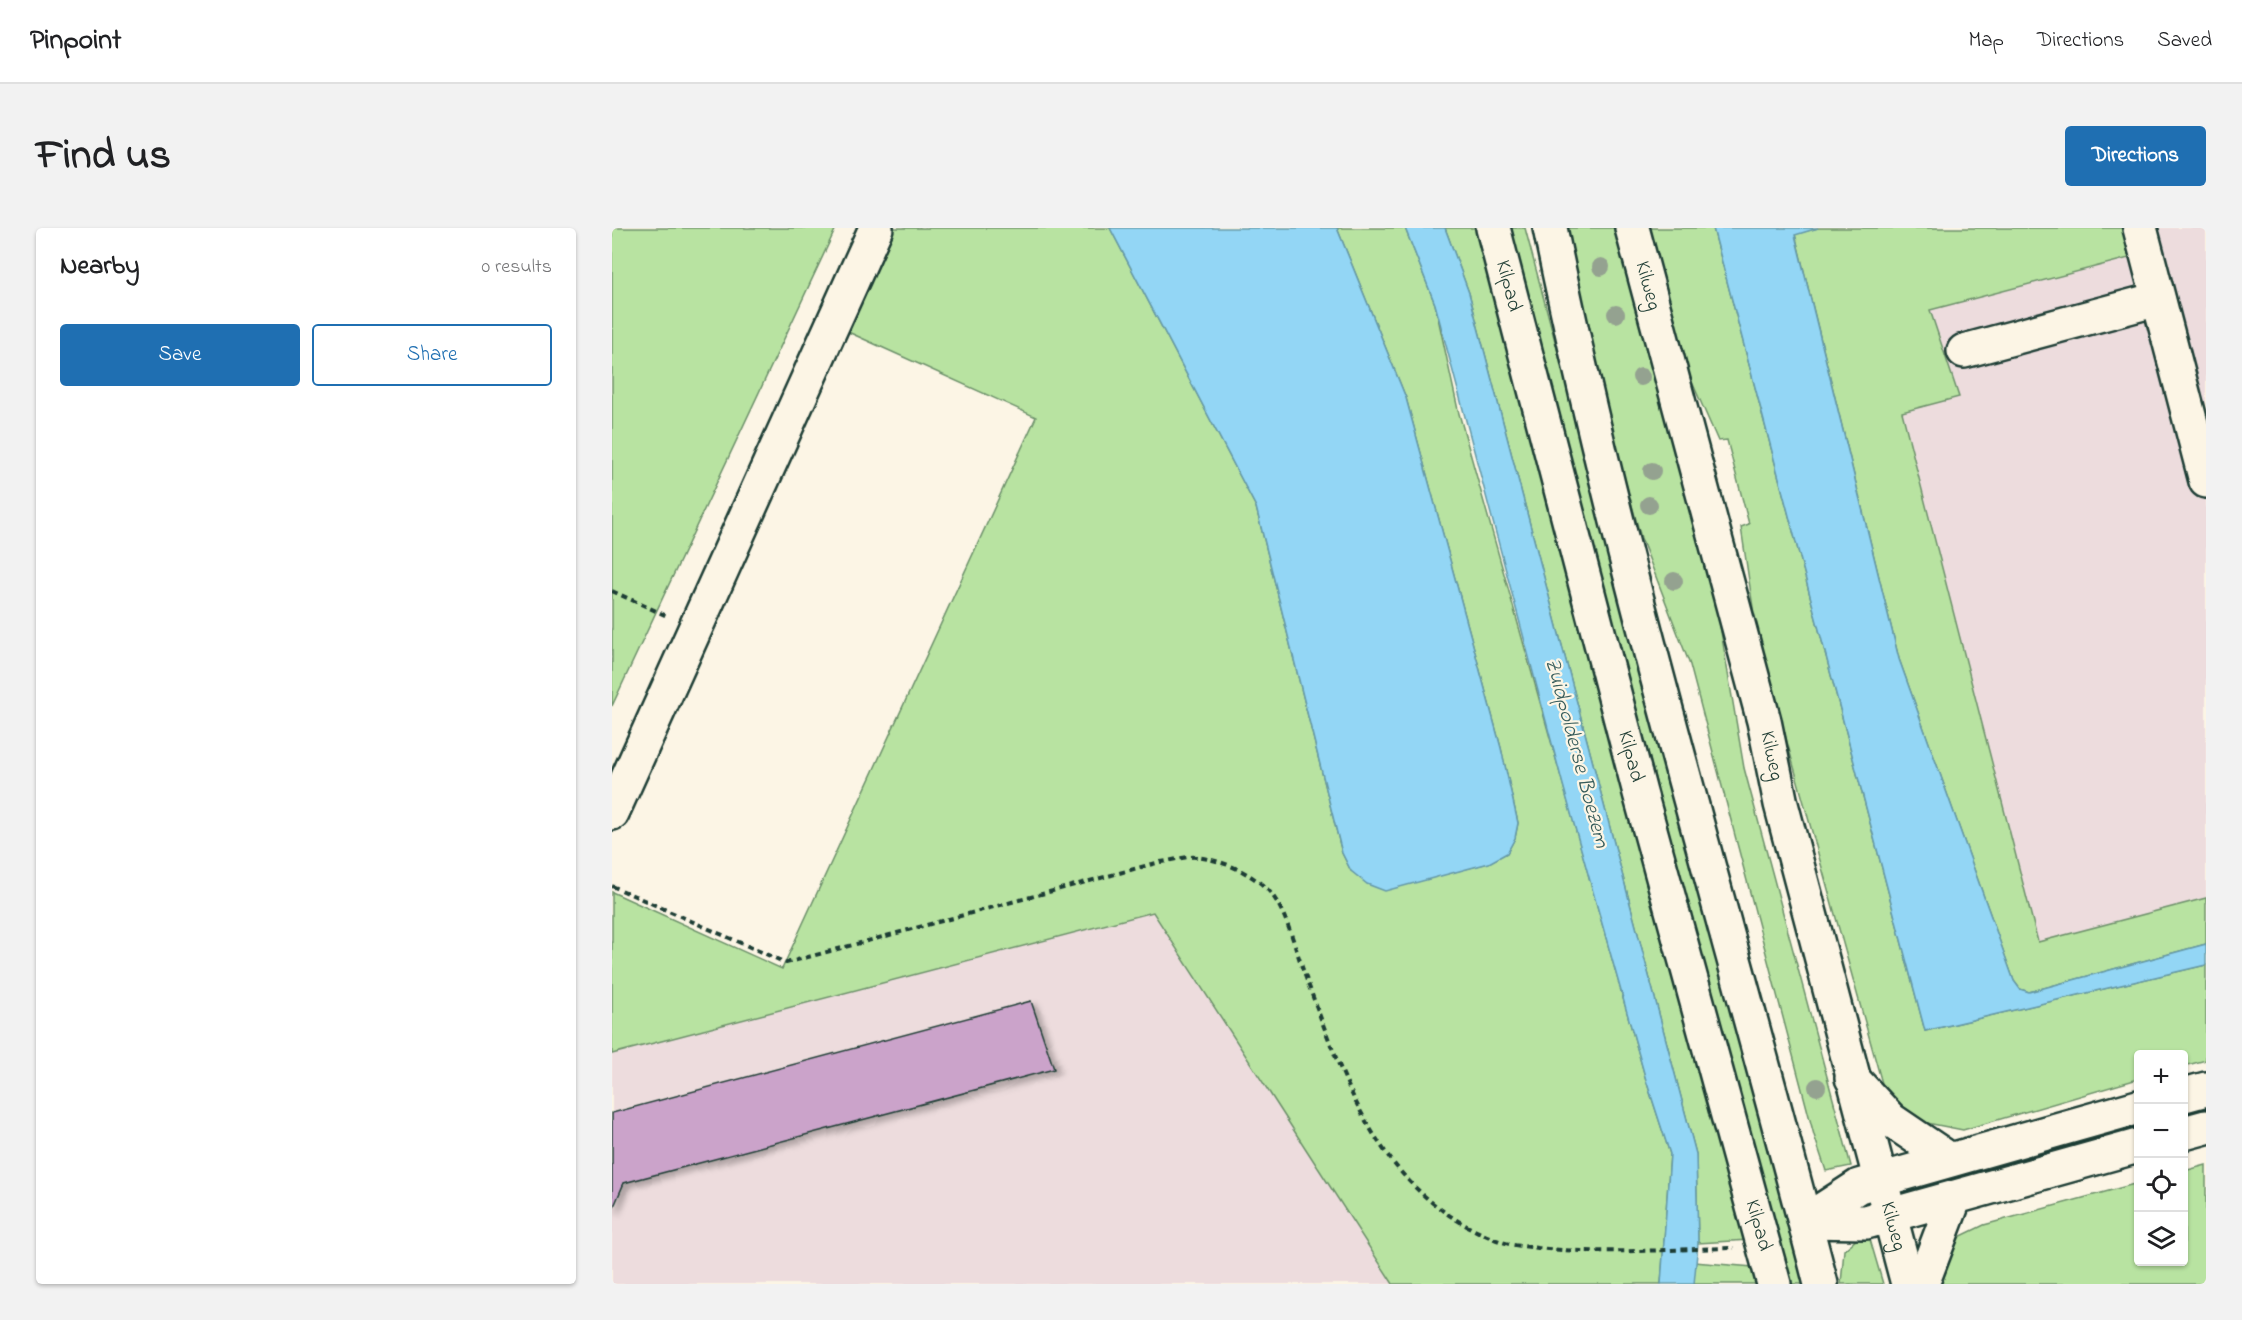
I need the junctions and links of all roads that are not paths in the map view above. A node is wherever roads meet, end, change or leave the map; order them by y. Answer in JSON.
{"nodes":[{"id":1,"x":876,"y":228,"type":"edge"},
{"id":2,"x":1493,"y":228,"type":"edge"},
{"id":3,"x":1550,"y":228,"type":"edge"},
{"id":4,"x":1632,"y":228,"type":"edge"},
{"id":5,"x":2140,"y":228,"type":"edge"},
{"id":6,"x":2158,"y":299,"type":"junction"},
{"id":7,"x":1964,"y":351,"type":"dead end"},
{"id":8,"x":2206,"y":482,"type":"edge"},
{"id":9,"x":612,"y":813,"type":"edge"},
{"id":10,"x":1852,"y":1078,"type":"junction"},
{"id":11,"x":2206,"y":1089,"type":"edge"},
{"id":12,"x":2188,"y":1094,"type":"edge"},
{"id":13,"x":2134,"y":1108,"type":"edge"},
{"id":14,"x":2206,"y":1127,"type":"edge"},
{"id":15,"x":2188,"y":1132,"type":"edge"},
{"id":16,"x":2134,"y":1147,"type":"edge"},
{"id":17,"x":1950,"y":1160,"type":"junction"},
{"id":18,"x":1879,"y":1180,"type":"junction"},
{"id":19,"x":1955,"y":1197,"type":"junction"},
{"id":20,"x":1889,"y":1216,"type":"junction"},
{"id":21,"x":1805,"y":1221,"type":"junction"},
{"id":22,"x":1774,"y":1284,"type":"edge"},
{"id":23,"x":1821,"y":1284,"type":"edge"},
{"id":24,"x":1908,"y":1284,"type":"edge"},
{"id":25,"x":1922,"y":1284,"type":"edge"}],
"edges":[{"from":1,"to":9,"type":"main road"},
{"from":2,"to":22,"type":"main road","name":"Kilpad"},
{"from":3,"to":21,"type":"main road"},
{"from":4,"to":10,"type":"main road","name":"Kilweg"},
{"from":5,"to":6,"type":"main road"},
{"from":6,"to":7,"type":"main road"},
{"from":6,"to":8,"type":"main road"},
{"from":10,"to":17,"type":"main road"},
{"from":10,"to":18,"type":"main road","name":"Kilweg"},
{"from":11,"to":12,"type":"main road"},
{"from":13,"to":17,"type":"main road"},
{"from":14,"to":15,"type":"main road"},
{"from":16,"to":19,"type":"main road"},
{"from":17,"to":18,"type":"main road"},
{"from":18,"to":20,"type":"main road","name":"Kilweg"},
{"from":18,"to":21,"type":"main road"},
{"from":19,"to":20,"type":"main road"},
{"from":19,"to":25,"type":"main road"},
{"from":20,"to":21,"type":"main road"},
{"from":20,"to":24,"type":"main road","name":"Kilweg"},
{"from":21,"to":23,"type":"main road"}]}
